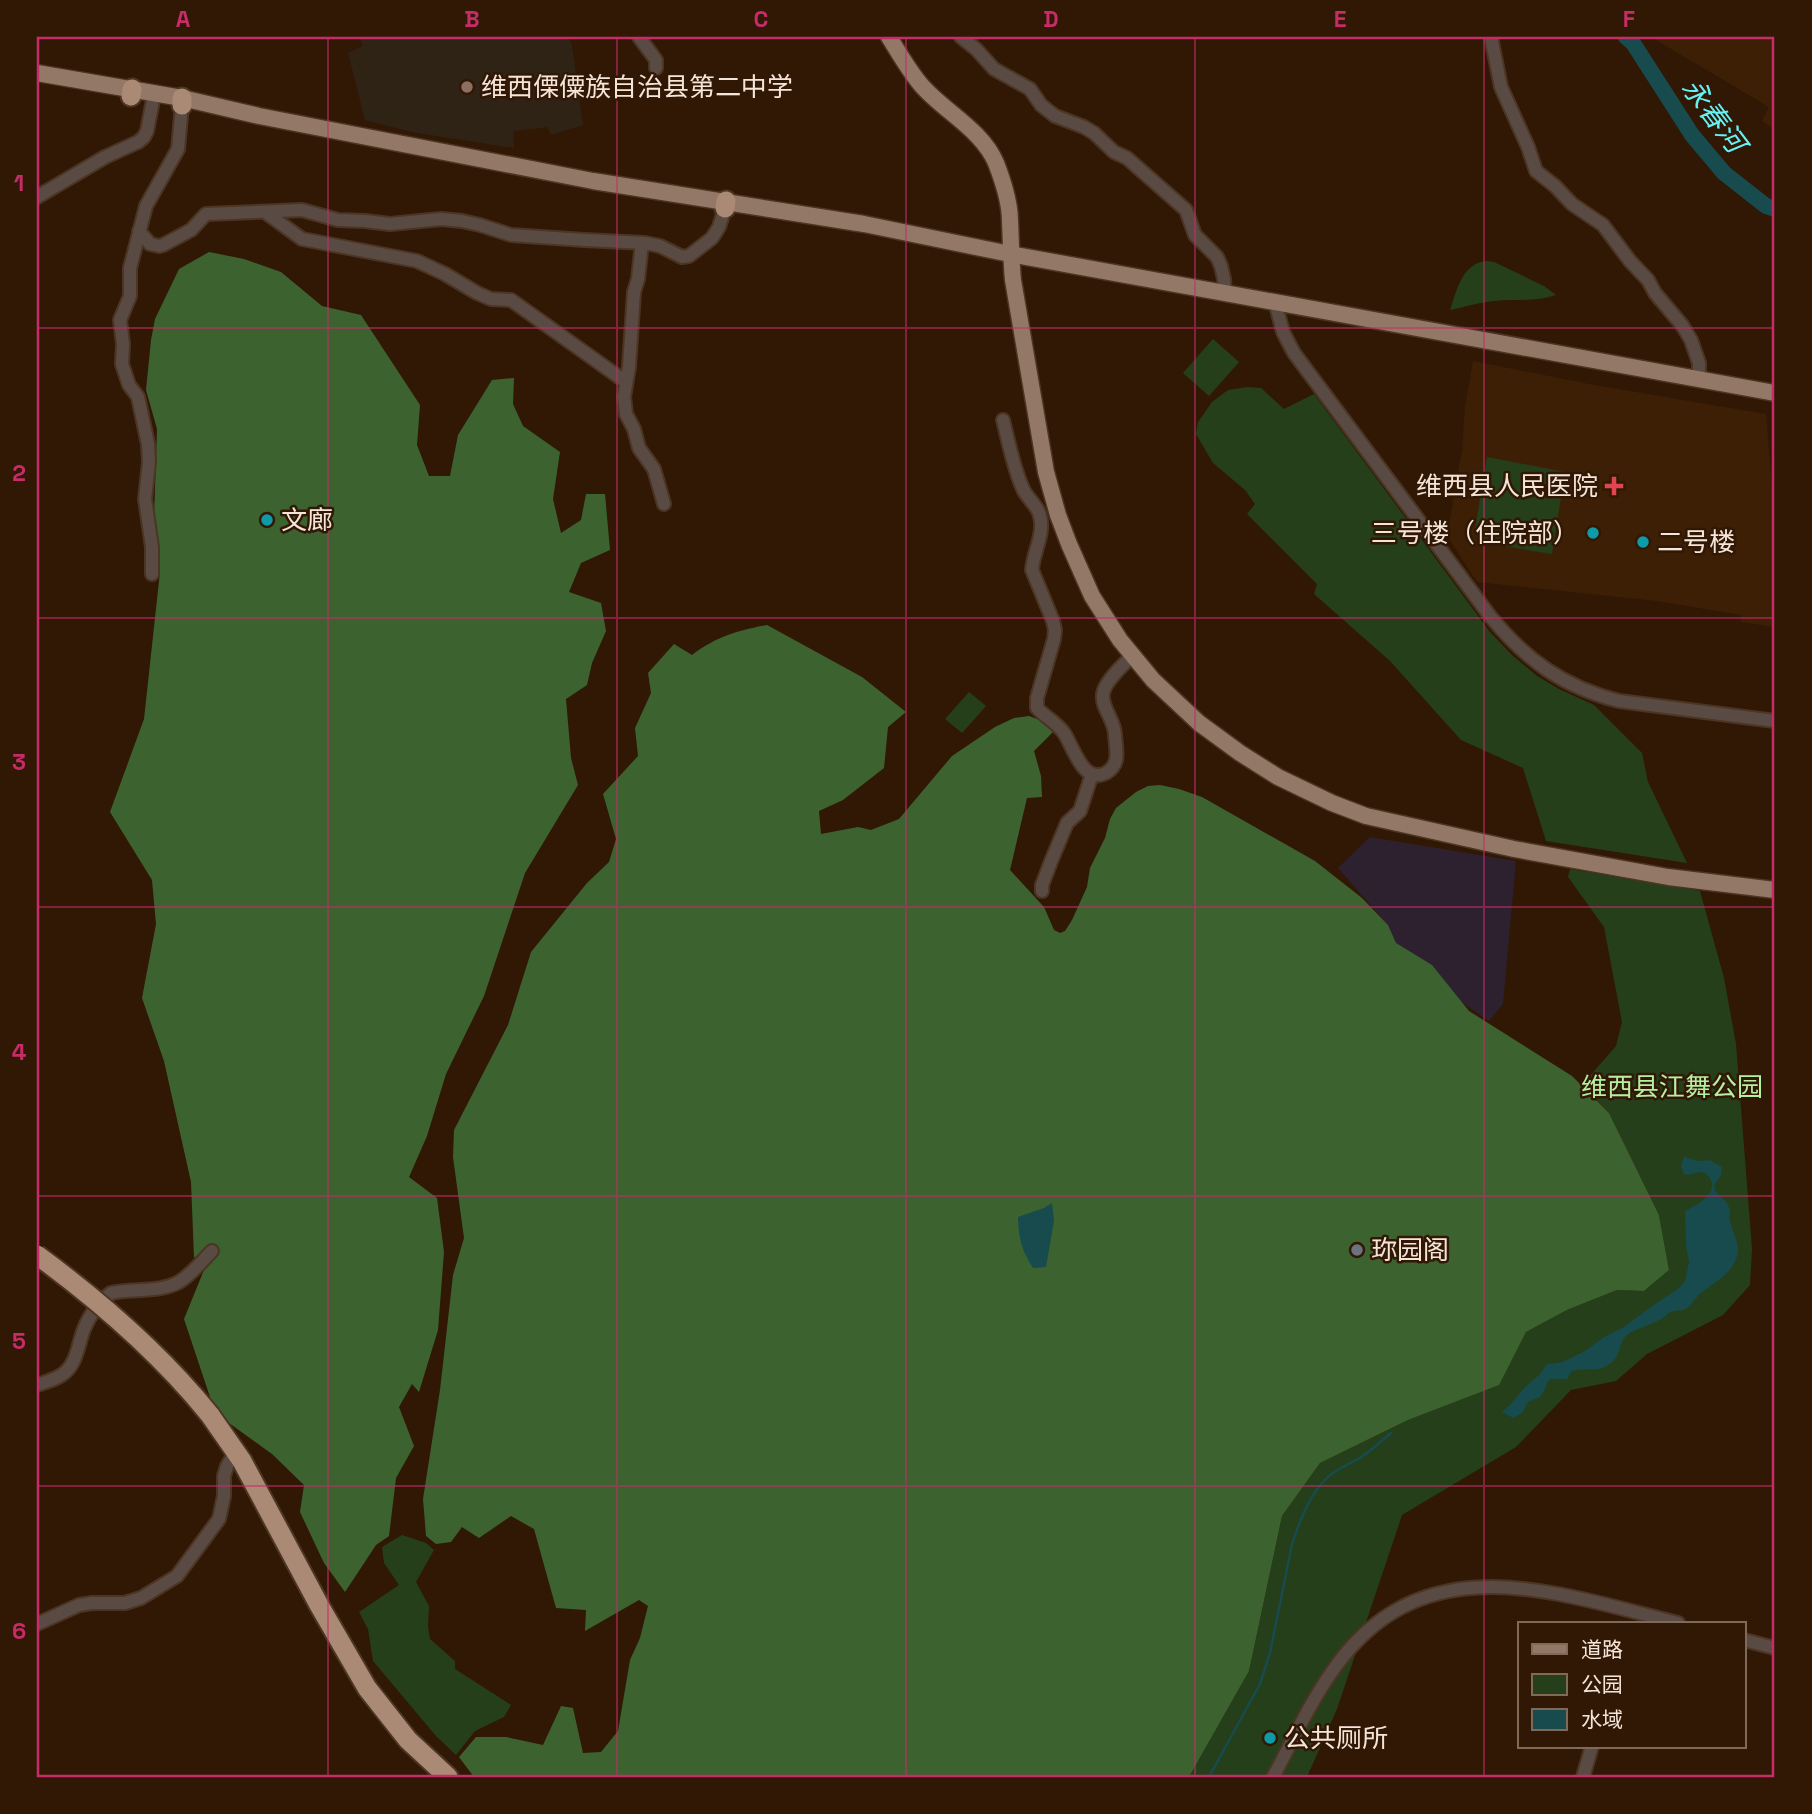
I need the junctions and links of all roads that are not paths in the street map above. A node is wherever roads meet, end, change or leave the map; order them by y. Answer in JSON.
{"nodes":[{"id":1,"x":639,"y":37,"type":"edge"},
{"id":2,"x":888,"y":37,"type":"edge"},
{"id":3,"x":961,"y":37,"type":"edge"},
{"id":4,"x":1491,"y":37,"type":"edge"},
{"id":5,"x":656,"y":68,"type":"dead end"},
{"id":6,"x":37,"y":73,"type":"edge"},
{"id":7,"x":37,"y":81,"type":"edge"},
{"id":8,"x":131,"y":93,"type":"junction"},
{"id":9,"x":153,"y":100,"type":"junction"},
{"id":10,"x":182,"y":102,"type":"junction"},
{"id":11,"x":37,"y":197,"type":"edge"},
{"id":12,"x":725,"y":204,"type":"junction"},
{"id":13,"x":265,"y":212,"type":"junction"},
{"id":14,"x":139,"y":231,"type":"junction"},
{"id":15,"x":642,"y":243,"type":"junction"},
{"id":16,"x":1010,"y":254,"type":"junction"},
{"id":17,"x":1225,"y":293,"type":"junction"},
{"id":18,"x":1275,"y":302,"type":"junction"},
{"id":19,"x":1699,"y":379,"type":"junction"},
{"id":20,"x":626,"y":382,"type":"junction"},
{"id":21,"x":1775,"y":393,"type":"edge"},
{"id":22,"x":1003,"y":420,"type":"dead end"},
{"id":23,"x":664,"y":504,"type":"dead end"},
{"id":24,"x":152,"y":574,"type":"dead end"},
{"id":25,"x":1132,"y":656,"type":"junction"},
{"id":26,"x":1775,"y":721,"type":"edge"},
{"id":27,"x":1092,"y":774,"type":"junction"},
{"id":28,"x":1775,"y":890,"type":"edge"},
{"id":29,"x":1042,"y":891,"type":"dead end"},
{"id":30,"x":212,"y":1251,"type":"dead end"},
{"id":31,"x":37,"y":1255,"type":"edge"},
{"id":32,"x":37,"y":1385,"type":"edge"},
{"id":33,"x":236,"y":1451,"type":"junction"},
{"id":34,"x":1628,"y":1617,"type":"edge"},
{"id":35,"x":1670,"y":1622,"type":"edge"},
{"id":36,"x":37,"y":1624,"type":"edge"},
{"id":37,"x":1745,"y":1640,"type":"edge"},
{"id":38,"x":1775,"y":1648,"type":"edge"},
{"id":39,"x":1591,"y":1748,"type":"edge"},
{"id":40,"x":449,"y":1777,"type":"edge"},
{"id":41,"x":1273,"y":1777,"type":"edge"},
{"id":42,"x":1583,"y":1777,"type":"edge"}],
"edges":[{"from":1,"to":5,"type":"street"},
{"from":2,"to":16,"type":"main road"},
{"from":3,"to":17,"type":"street"},
{"from":4,"to":19,"type":"street"},
{"from":6,"to":8,"type":"main road"},
{"from":7,"to":8,"type":"main road"},
{"from":8,"to":9,"type":"main road"},
{"from":8,"to":10,"type":"main road"},
{"from":9,"to":10,"type":"main road"},
{"from":9,"to":11,"type":"street"},
{"from":10,"to":12,"type":"main road"},
{"from":10,"to":14,"type":"street"},
{"from":12,"to":15,"type":"street"},
{"from":12,"to":16,"type":"main road"},
{"from":13,"to":14,"type":"street"},
{"from":13,"to":15,"type":"street"},
{"from":13,"to":20,"type":"street"},
{"from":14,"to":24,"type":"street"},
{"from":15,"to":20,"type":"street"},
{"from":16,"to":17,"type":"main road"},
{"from":16,"to":25,"type":"main road"},
{"from":17,"to":18,"type":"main road"},
{"from":18,"to":19,"type":"main road"},
{"from":18,"to":26,"type":"street"},
{"from":19,"to":21,"type":"main road"},
{"from":20,"to":23,"type":"street"},
{"from":22,"to":27,"type":"street"},
{"from":25,"to":27,"type":"street"},
{"from":25,"to":28,"type":"main road"},
{"from":27,"to":29,"type":"street"},
{"from":30,"to":32,"type":"street"},
{"from":31,"to":33,"type":"highway","bridge":true},
{"from":33,"to":36,"type":"street"},
{"from":33,"to":40,"type":"highway"},
{"from":34,"to":35,"type":"street"},
{"from":34,"to":41,"type":"street"},
{"from":37,"to":38,"type":"street"},
{"from":39,"to":42,"type":"street"}]}
